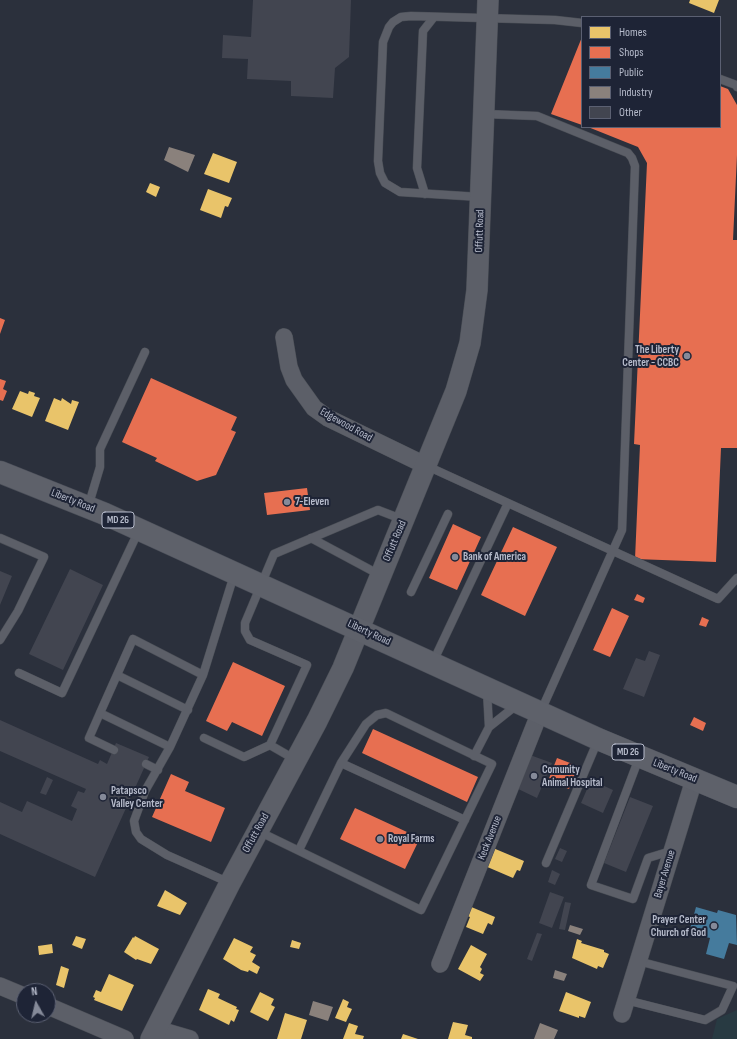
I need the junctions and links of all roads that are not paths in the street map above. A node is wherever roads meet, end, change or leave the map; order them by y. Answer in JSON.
{"nodes":[{"id":1,"x":488,"y":9,"type":"edge"},
{"id":2,"x":434,"y":16,"type":"junction"},
{"id":3,"x":581,"y":23,"type":"edge"},
{"id":4,"x":721,"y":78,"type":"edge"},
{"id":5,"x":737,"y":87,"type":"edge"},
{"id":6,"x":484,"y":114,"type":"junction"},
{"id":7,"x":424,"y":194,"type":"junction"},
{"id":8,"x":481,"y":197,"type":"junction"},
{"id":9,"x":284,"y":337,"type":"dead end"},
{"id":10,"x":145,"y":352,"type":"dead end"},
{"id":11,"x":427,"y":466,"type":"junction"},
{"id":12,"x":0,"y":472,"type":"edge"},
{"id":13,"x":508,"y":503,"type":"junction"},
{"id":14,"x":88,"y":507,"type":"junction"},
{"id":15,"x":448,"y":514,"type":"dead end"},
{"id":16,"x":404,"y":520,"type":"junction"},
{"id":17,"x":139,"y":529,"type":"junction"},
{"id":18,"x":0,"y":538,"type":"edge"},
{"id":19,"x":311,"y":538,"type":"junction"},
{"id":20,"x":613,"y":551,"type":"junction"},
{"id":21,"x":234,"y":572,"type":"junction"},
{"id":22,"x":380,"y":575,"type":"junction"},
{"id":23,"x":737,"y":578,"type":"edge"},
{"id":24,"x":261,"y":584,"type":"junction"},
{"id":25,"x":410,"y":592,"type":"dead end"},
{"id":26,"x":358,"y":629,"type":"junction"},
{"id":27,"x":0,"y":640,"type":"edge"},
{"id":28,"x":433,"y":663,"type":"junction"},
{"id":29,"x":19,"y":673,"type":"dead end"},
{"id":30,"x":202,"y":674,"type":"junction"},
{"id":31,"x":117,"y":675,"type":"junction"},
{"id":32,"x":487,"y":688,"type":"junction"},
{"id":33,"x":520,"y":703,"type":"junction"},
{"id":34,"x":188,"y":710,"type":"junction"},
{"id":35,"x":540,"y":712,"type":"junction"},
{"id":36,"x":100,"y":714,"type":"junction"},
{"id":37,"x":489,"y":727,"type":"junction"},
{"id":38,"x":204,"y":738,"type":"dead end"},
{"id":39,"x":598,"y":739,"type":"junction"},
{"id":40,"x":270,"y":745,"type":"junction"},
{"id":41,"x":170,"y":747,"type":"junction"},
{"id":42,"x":114,"y":750,"type":"dead end"},
{"id":43,"x":474,"y":756,"type":"junction"},
{"id":44,"x":639,"y":756,"type":"junction"},
{"id":45,"x":296,"y":761,"type":"junction"},
{"id":46,"x":341,"y":763,"type":"junction"},
{"id":47,"x":146,"y":764,"type":"dead end"},
{"id":48,"x":158,"y":770,"type":"junction"},
{"id":49,"x":694,"y":780,"type":"junction"},
{"id":50,"x":737,"y":797,"type":"edge"},
{"id":51,"x":465,"y":820,"type":"junction"},
{"id":52,"x":258,"y":830,"type":"junction"},
{"id":53,"x":299,"y":850,"type":"junction"},
{"id":54,"x":672,"y":851,"type":"junction"},
{"id":55,"x":546,"y":863,"type":"dead end"},
{"id":56,"x":230,"y":882,"type":"junction"},
{"id":57,"x":638,"y":961,"type":"junction"},
{"id":58,"x":440,"y":964,"type":"dead end"},
{"id":59,"x":0,"y":986,"type":"edge"},
{"id":60,"x":735,"y":986,"type":"edge"},
{"id":61,"x":16,"y":993,"type":"edge"},
{"id":62,"x":624,"y":1007,"type":"joint"},
{"id":63,"x":56,"y":1009,"type":"edge"},
{"id":64,"x":154,"y":1034,"type":"edge"},
{"id":65,"x":125,"y":1039,"type":"edge"},
{"id":66,"x":190,"y":1039,"type":"edge"}],
"edges":[{"from":1,"to":2,"type":"lane"},
{"from":1,"to":3,"type":"lane"},
{"from":1,"to":6,"type":"street","name":"Offutt Road"},
{"from":2,"to":7,"type":"lane"},
{"from":2,"to":7,"type":"lane"},
{"from":4,"to":5,"type":"lane"},
{"from":6,"to":8,"type":"street","name":"Offutt Road"},
{"from":6,"to":20,"type":"lane"},
{"from":7,"to":8,"type":"lane"},
{"from":8,"to":11,"type":"street","name":"Offutt Road"},
{"from":9,"to":11,"type":"street","name":"Edgewood Road"},
{"from":10,"to":14,"type":"lane"},
{"from":11,"to":13,"type":"lane"},
{"from":11,"to":16,"type":"street","name":"Offutt Road"},
{"from":12,"to":14,"type":"main road","name":"Liberty Road","number":"MD 26"},
{"from":13,"to":20,"type":"lane"},
{"from":13,"to":28,"type":"lane"},
{"from":14,"to":17,"type":"main road","name":"Liberty Road","number":"MD 26"},
{"from":15,"to":25,"type":"lane"},
{"from":16,"to":19,"type":"lane"},
{"from":16,"to":22,"type":"street","name":"Offutt Road"},
{"from":17,"to":21,"type":"main road","name":"Liberty Road","number":"MD 26"},
{"from":17,"to":29,"type":"lane"},
{"from":18,"to":27,"type":"lane"},
{"from":19,"to":22,"type":"lane"},
{"from":19,"to":24,"type":"lane"},
{"from":20,"to":23,"type":"lane"},
{"from":20,"to":35,"type":"lane"},
{"from":21,"to":24,"type":"main road","name":"Liberty Road","number":"MD 26"},
{"from":21,"to":30,"type":"lane"},
{"from":22,"to":26,"type":"street","name":"Offutt Road"},
{"from":24,"to":26,"type":"main road","name":"Liberty Road","number":"MD 26"},
{"from":24,"to":40,"type":"lane"},
{"from":26,"to":28,"type":"main road","name":"Liberty Road","number":"MD 26"},
{"from":26,"to":45,"type":"street","name":"Offutt Road"},
{"from":28,"to":32,"type":"main road","name":"Liberty Road","number":"MD 26"},
{"from":30,"to":31,"type":"lane"},
{"from":30,"to":34,"type":"lane"},
{"from":31,"to":34,"type":"lane"},
{"from":31,"to":36,"type":"lane"},
{"from":32,"to":33,"type":"main road","name":"Liberty Road","number":"MD 26"},
{"from":32,"to":37,"type":"lane"},
{"from":33,"to":35,"type":"main road","name":"Liberty Road","number":"MD 26"},
{"from":33,"to":37,"type":"lane"},
{"from":34,"to":41,"type":"lane"},
{"from":35,"to":39,"type":"main road","name":"Liberty Road","number":"MD 26"},
{"from":35,"to":58,"type":"street","name":"Keck Avenue"},
{"from":36,"to":41,"type":"lane"},
{"from":36,"to":42,"type":"lane"},
{"from":37,"to":43,"type":"lane"},
{"from":38,"to":40,"type":"lane"},
{"from":39,"to":44,"type":"main road","name":"Liberty Road","number":"MD 26"},
{"from":39,"to":55,"type":"lane"},
{"from":40,"to":45,"type":"lane"},
{"from":41,"to":48,"type":"lane"},
{"from":43,"to":46,"type":"lane"},
{"from":43,"to":51,"type":"lane"},
{"from":44,"to":49,"type":"main road","name":"Liberty Road","number":"MD 26"},
{"from":44,"to":54,"type":"lane"},
{"from":45,"to":52,"type":"street","name":"Offutt Road"},
{"from":46,"to":51,"type":"lane"},
{"from":46,"to":53,"type":"lane"},
{"from":47,"to":48,"type":"lane"},
{"from":48,"to":56,"type":"lane"},
{"from":49,"to":50,"type":"main road","name":"Liberty Road","number":"MD 26"},
{"from":49,"to":54,"type":"street","name":"Bayer Avenue"},
{"from":51,"to":53,"type":"lane"},
{"from":52,"to":53,"type":"lane"},
{"from":52,"to":56,"type":"street","name":"Offutt Road"},
{"from":54,"to":57,"type":"street","name":"Bayer Avenue"},
{"from":56,"to":64,"type":"street","name":"Offutt Road"},
{"from":57,"to":60,"type":"lane"},
{"from":57,"to":62,"type":"street","name":"Bayer Avenue"},
{"from":59,"to":61,"type":"street"},
{"from":60,"to":62,"type":"lane"},
{"from":63,"to":65,"type":"street"},
{"from":64,"to":66,"type":"street"}]}
